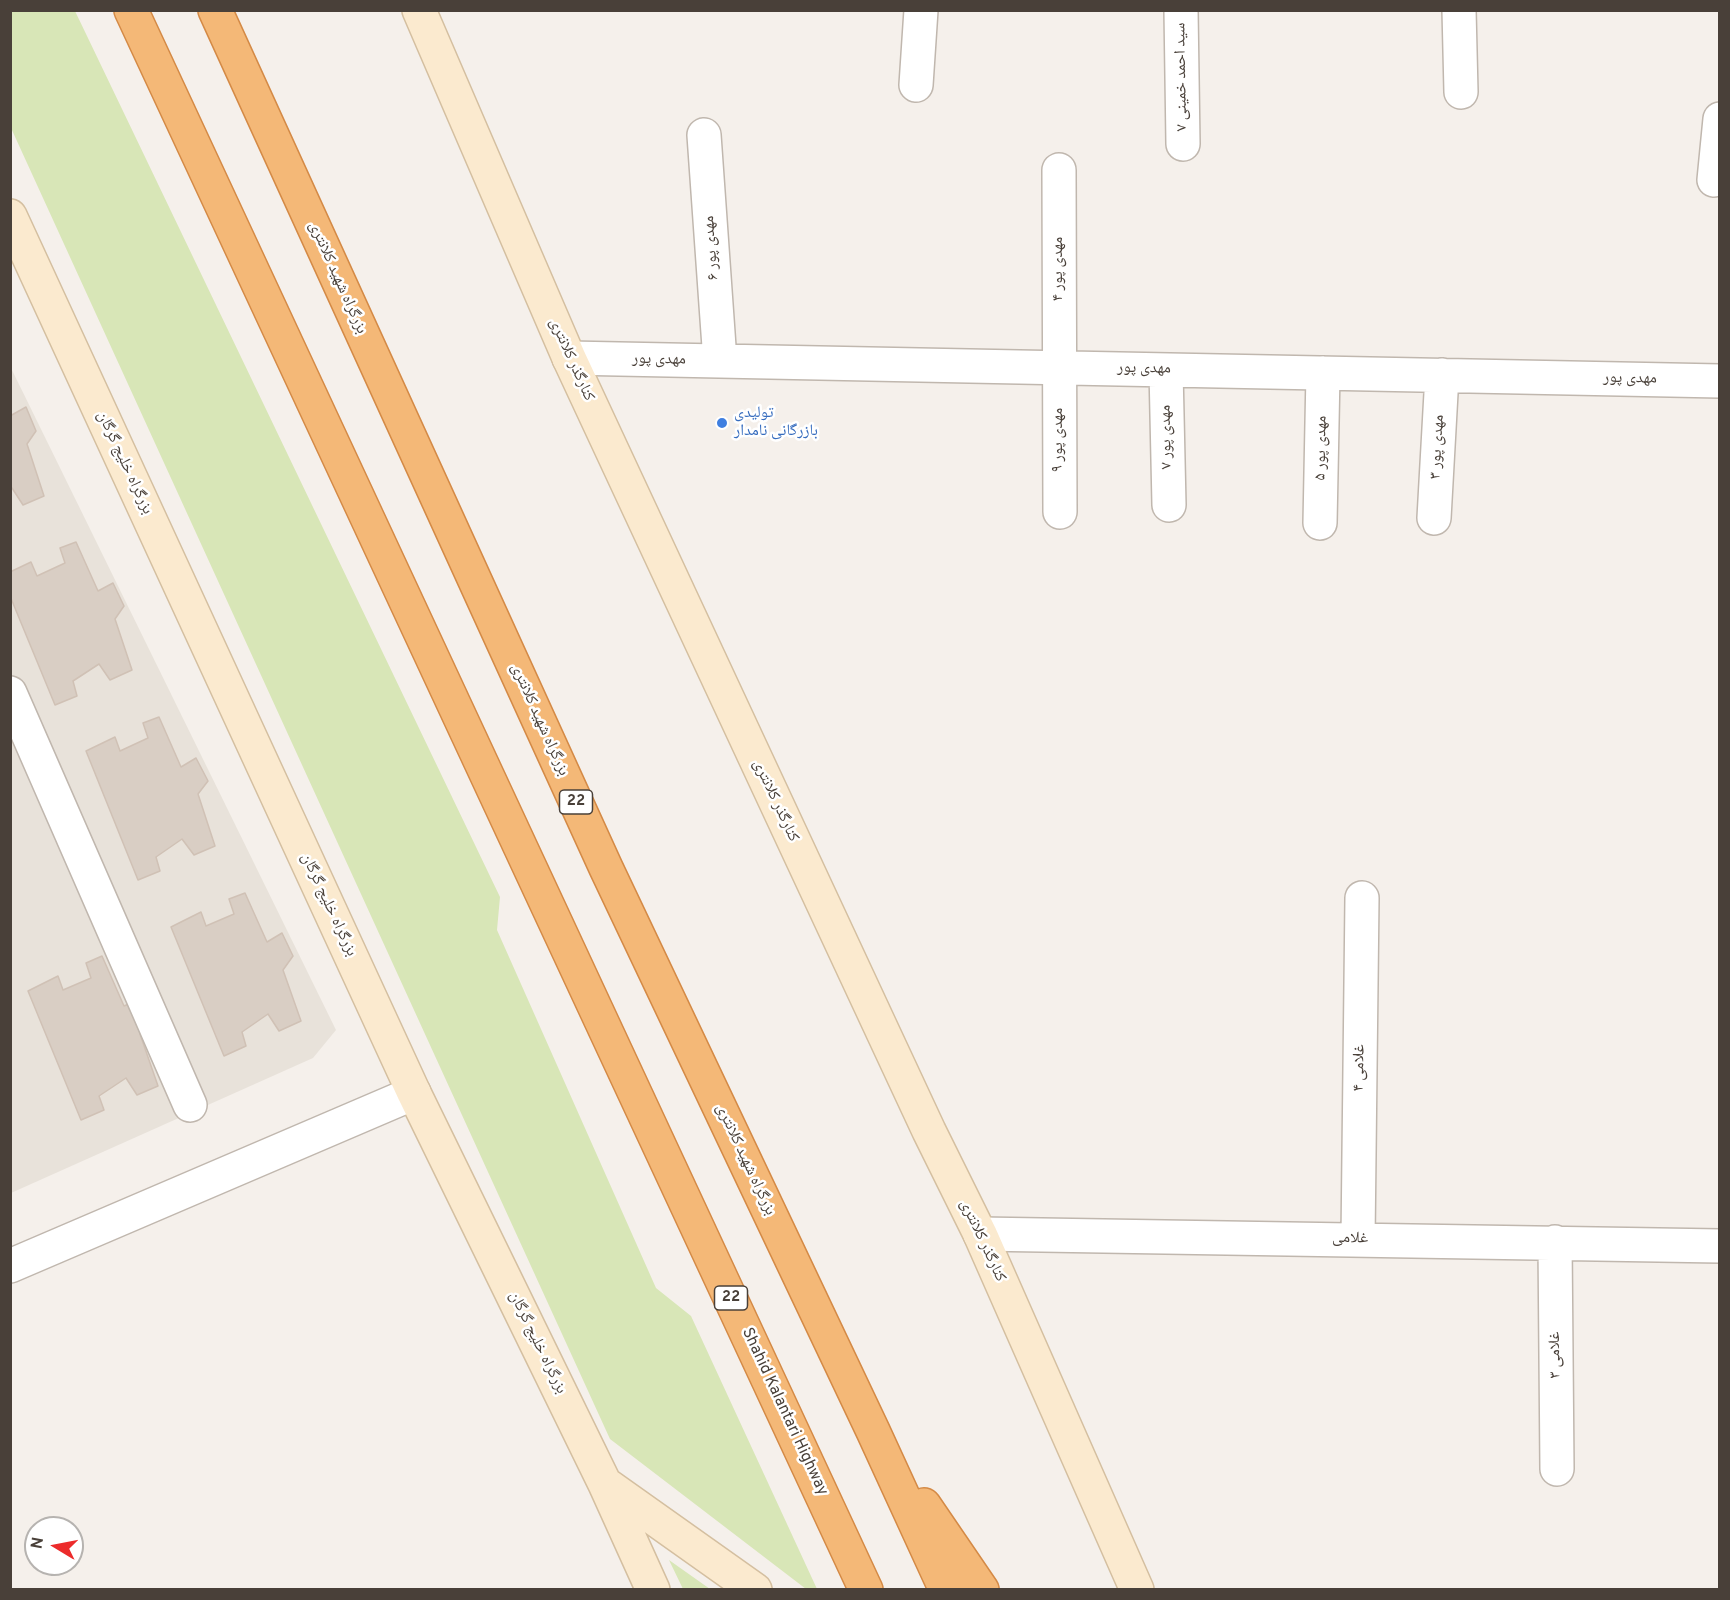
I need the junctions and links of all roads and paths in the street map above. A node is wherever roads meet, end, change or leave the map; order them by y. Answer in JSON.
{"nodes":[{"id":1,"x":131,"y":10,"type":"edge"},
{"id":2,"x":215,"y":10,"type":"edge"},
{"id":3,"x":419,"y":10,"type":"edge"},
{"id":4,"x":921,"y":10,"type":"edge"},
{"id":5,"x":1181,"y":10,"type":"edge"},
{"id":6,"x":1459,"y":10,"type":"edge"},
{"id":7,"x":916,"y":85,"type":"dead end"},
{"id":8,"x":1461,"y":92,"type":"dead end"},
{"id":9,"x":1719,"y":119,"type":"edge"},
{"id":10,"x":704,"y":135,"type":"dead end"},
{"id":11,"x":1183,"y":144,"type":"dead end"},
{"id":12,"x":1059,"y":170,"type":"dead end"},
{"id":13,"x":1714,"y":180,"type":"dead end"},
{"id":14,"x":10,"y":216,"type":"edge"},
{"id":15,"x":19,"y":257,"type":"edge"},
{"id":16,"x":569,"y":358,"type":"junction"},
{"id":17,"x":720,"y":361,"type":"junction"},
{"id":18,"x":1059,"y":368,"type":"junction"},
{"id":19,"x":1166,"y":370,"type":"junction"},
{"id":20,"x":1323,"y":373,"type":"junction"},
{"id":21,"x":1442,"y":375,"type":"junction"},
{"id":22,"x":1719,"y":381,"type":"edge"},
{"id":23,"x":1169,"y":505,"type":"dead end"},
{"id":24,"x":1060,"y":512,"type":"dead end"},
{"id":25,"x":1434,"y":518,"type":"dead end"},
{"id":26,"x":1320,"y":523,"type":"dead end"},
{"id":27,"x":10,"y":693,"type":"edge"},
{"id":28,"x":1362,"y":898,"type":"dead end"},
{"id":29,"x":414,"y":1093,"type":"junction"},
{"id":30,"x":190,"y":1105,"type":"dead end"},
{"id":31,"x":980,"y":1234,"type":"junction"},
{"id":32,"x":1358,"y":1239,"type":"junction"},
{"id":33,"x":1555,"y":1242,"type":"junction"},
{"id":34,"x":1719,"y":1246,"type":"edge"},
{"id":35,"x":10,"y":1266,"type":"edge"},
{"id":36,"x":873,"y":1431,"type":"junction"},
{"id":37,"x":1557,"y":1468,"type":"dead end"},
{"id":38,"x":606,"y":1484,"type":"junction"},
{"id":39,"x":652,"y":1590,"type":"edge"},
{"id":40,"x":755,"y":1590,"type":"edge"},
{"id":41,"x":866,"y":1590,"type":"edge"},
{"id":42,"x":946,"y":1590,"type":"edge"},
{"id":43,"x":982,"y":1590,"type":"edge"},
{"id":44,"x":1137,"y":1590,"type":"edge"}],
"edges":[{"from":1,"to":41,"type":"highway","number":"22"},
{"from":2,"to":36,"type":"highway","name":"بزرگراه شهید کلانتری","number":"22"},
{"from":3,"to":16,"type":"main road","name":"کنارگذر کلانتری"},
{"from":4,"to":7,"type":"street"},
{"from":5,"to":11,"type":"street","name":"سید احمد خمینی ۷"},
{"from":6,"to":8,"type":"street"},
{"from":9,"to":13,"type":"street"},
{"from":10,"to":17,"type":"street","name":"۶ مهدی پور"},
{"from":12,"to":18,"type":"street","name":"۴ مهدی پور"},
{"from":14,"to":15,"type":"main road","name":"بزرگراه خلیج گرگان"},
{"from":15,"to":29,"type":"main road","name":"بزرگراه خلیج گرگان"},
{"from":16,"to":17,"type":"street","name":"مهدی پور"},
{"from":16,"to":31,"type":"main road","name":"کنارگذر کلانتری"},
{"from":17,"to":18,"type":"street","name":"مهدی پور"},
{"from":18,"to":19,"type":"street","name":"مهدی پور"},
{"from":18,"to":24,"type":"street","name":"۹ مهدی پور"},
{"from":19,"to":20,"type":"street","name":"مهدی پور"},
{"from":19,"to":23,"type":"street","name":"۷ مهدی پور"},
{"from":20,"to":21,"type":"street","name":"مهدی پور"},
{"from":20,"to":26,"type":"street","name":"۵ مهدی پور"},
{"from":21,"to":22,"type":"street","name":"مهدی پور"},
{"from":21,"to":25,"type":"street","name":"۳ مهدی پور"},
{"from":27,"to":30,"type":"street"},
{"from":28,"to":32,"type":"street","name":"غلامی ۴"},
{"from":29,"to":35,"type":"street"},
{"from":29,"to":38,"type":"main road","name":"بزرگراه خلیج گرگان"},
{"from":31,"to":32,"type":"street","name":"غلامی"},
{"from":31,"to":44,"type":"main road","name":"کنارگذر کلانتری"},
{"from":32,"to":33,"type":"street","name":"غلامی"},
{"from":33,"to":34,"type":"street","name":"غلامی"},
{"from":33,"to":37,"type":"street","name":"غلامی ۳"},
{"from":36,"to":42,"type":"highway","name":"بزرگراه شهید کلانتری","number":"22"},
{"from":36,"to":43,"type":"highway"},
{"from":38,"to":39,"type":"main road","name":"بزرگراه خلیج گرگان"},
{"from":38,"to":40,"type":"main road"}]}
